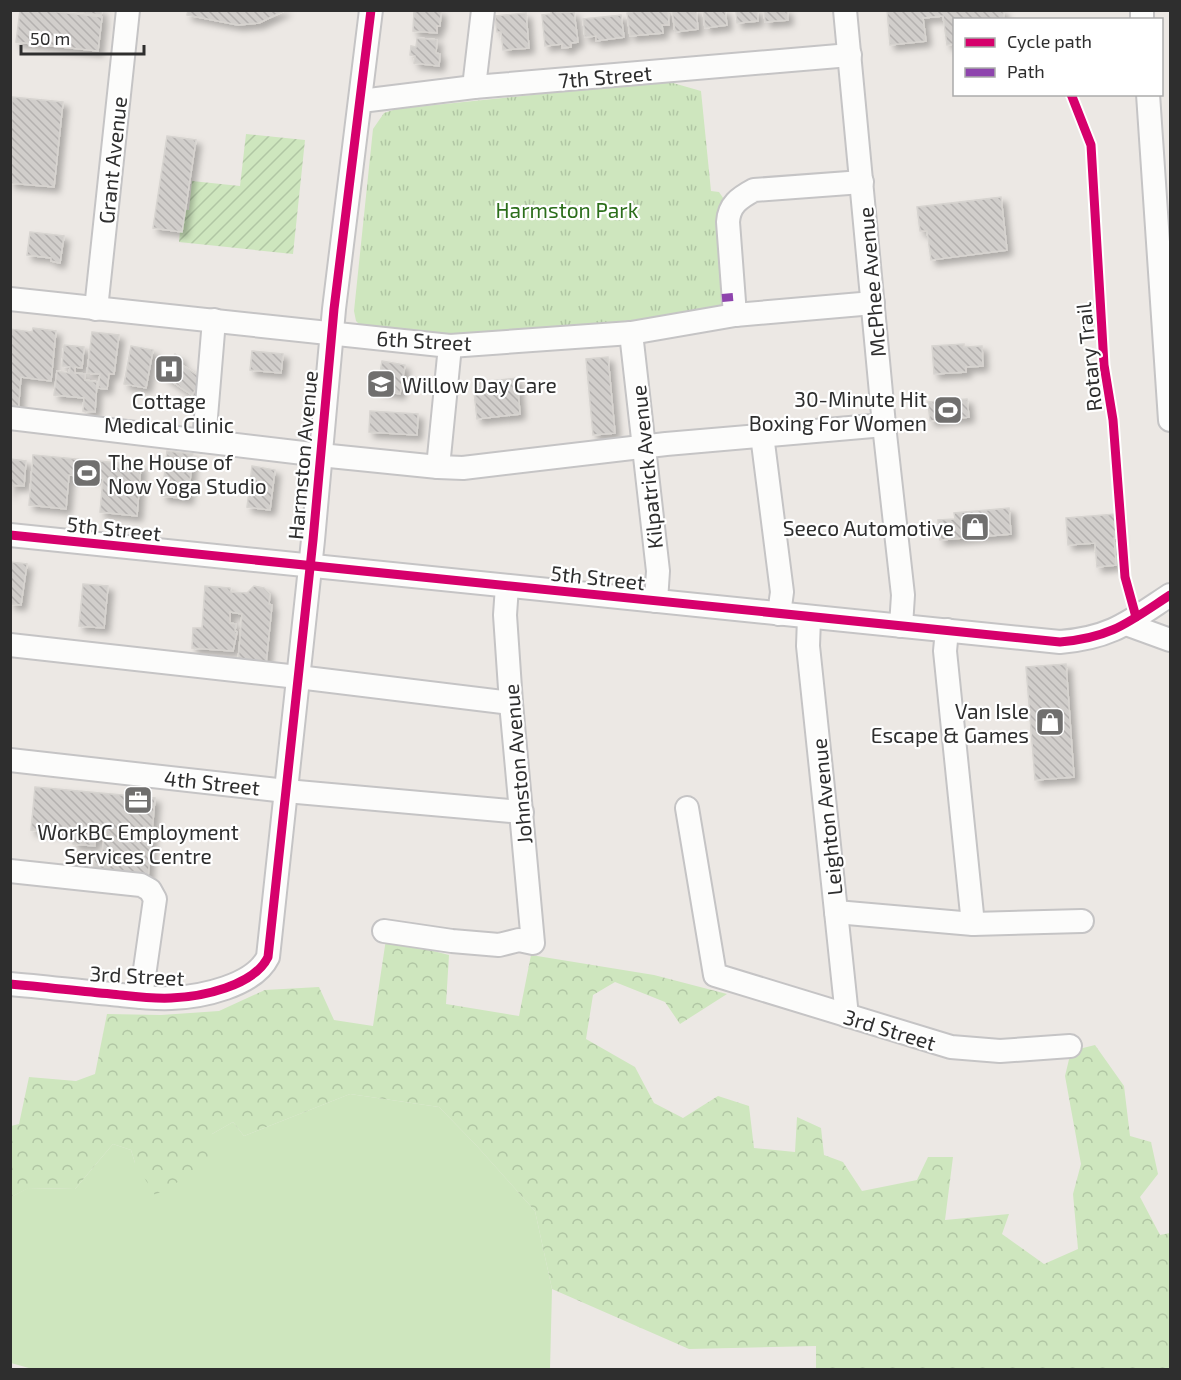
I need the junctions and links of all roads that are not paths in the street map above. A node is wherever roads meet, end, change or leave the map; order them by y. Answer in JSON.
{"nodes":[{"id":1,"x":128,"y":10,"type":"edge"},
{"id":2,"x":371,"y":10,"type":"edge"},
{"id":3,"x":483,"y":10,"type":"edge"},
{"id":4,"x":845,"y":10,"type":"edge"},
{"id":5,"x":850,"y":55,"type":"junction"},
{"id":6,"x":474,"y":87,"type":"junction"},
{"id":7,"x":1148,"y":96,"type":"edge"},
{"id":8,"x":361,"y":101,"type":"junction"},
{"id":9,"x":862,"y":182,"type":"junction"},
{"id":10,"x":10,"y":299,"type":"edge"},
{"id":11,"x":873,"y":303,"type":"junction"},
{"id":12,"x":96,"y":309,"type":"junction"},
{"id":13,"x":735,"y":315,"type":"junction"},
{"id":14,"x":214,"y":320,"type":"junction"},
{"id":15,"x":332,"y":333,"type":"junction"},
{"id":16,"x":631,"y":333,"type":"junction"},
{"id":17,"x":450,"y":345,"type":"junction"},
{"id":18,"x":10,"y":418,"type":"edge"},
{"id":19,"x":1170,"y":420,"type":"edge"},
{"id":20,"x":884,"y":425,"type":"junction"},
{"id":21,"x":762,"y":435,"type":"junction"},
{"id":22,"x":204,"y":441,"type":"junction"},
{"id":23,"x":643,"y":447,"type":"junction"},
{"id":24,"x":320,"y":455,"type":"junction"},
{"id":25,"x":438,"y":467,"type":"junction"},
{"id":26,"x":10,"y":535,"type":"edge"},
{"id":27,"x":310,"y":566,"type":"junction"},
{"id":28,"x":507,"y":586,"type":"junction"},
{"id":29,"x":1170,"y":595,"type":"edge"},
{"id":30,"x":656,"y":601,"type":"junction"},
{"id":31,"x":779,"y":614,"type":"junction"},
{"id":32,"x":809,"y":618,"type":"junction"},
{"id":33,"x":1126,"y":624,"type":"junction"},
{"id":34,"x":901,"y":626,"type":"junction"},
{"id":35,"x":947,"y":630,"type":"junction"},
{"id":36,"x":1170,"y":640,"type":"edge"},
{"id":37,"x":10,"y":645,"type":"edge"},
{"id":38,"x":298,"y":677,"type":"junction"},
{"id":39,"x":511,"y":703,"type":"junction"},
{"id":40,"x":10,"y":760,"type":"edge"},
{"id":41,"x":286,"y":791,"type":"junction"},
{"id":42,"x":687,"y":808,"type":"dead end"},
{"id":43,"x":522,"y":812,"type":"junction"},
{"id":44,"x":10,"y":871,"type":"edge"},
{"id":45,"x":836,"y":912,"type":"junction"},
{"id":46,"x":1082,"y":921,"type":"dead end"},
{"id":47,"x":973,"y":924,"type":"junction"},
{"id":48,"x":384,"y":931,"type":"dead end"},
{"id":49,"x":258,"y":972,"type":"joint"},
{"id":50,"x":10,"y":984,"type":"edge"},
{"id":51,"x":141,"y":997,"type":"junction"},
{"id":52,"x":847,"y":1016,"type":"junction"},
{"id":53,"x":1070,"y":1047,"type":"dead end"}],
"edges":[{"from":1,"to":12,"type":"street","name":"Grant Avenue"},
{"from":2,"to":8,"type":"street","name":"Harmston Avenue"},
{"from":3,"to":6,"type":"street"},
{"from":4,"to":5,"type":"street","name":"McPhee Avenue"},
{"from":5,"to":6,"type":"street","name":"7th Street"},
{"from":5,"to":9,"type":"street","name":"McPhee Avenue"},
{"from":6,"to":8,"type":"street","name":"7th Street"},
{"from":7,"to":19,"type":"street"},
{"from":8,"to":15,"type":"street","name":"Harmston Avenue"},
{"from":9,"to":11,"type":"street","name":"McPhee Avenue"},
{"from":9,"to":13,"type":"street"},
{"from":10,"to":12,"type":"street","name":"6th Street"},
{"from":11,"to":13,"type":"street","name":"6th Street"},
{"from":11,"to":20,"type":"street","name":"McPhee Avenue"},
{"from":12,"to":14,"type":"street","name":"6th Street"},
{"from":13,"to":16,"type":"street","name":"6th Street"},
{"from":14,"to":15,"type":"street","name":"6th Street"},
{"from":14,"to":22,"type":"street"},
{"from":15,"to":17,"type":"street","name":"6th Street"},
{"from":15,"to":24,"type":"street","name":"Harmston Avenue"},
{"from":16,"to":17,"type":"street","name":"6th Street"},
{"from":16,"to":23,"type":"street","name":"Kilpatrick Avenue"},
{"from":17,"to":25,"type":"street"},
{"from":18,"to":22,"type":"street"},
{"from":20,"to":21,"type":"street"},
{"from":20,"to":34,"type":"street","name":"McPhee Avenue"},
{"from":21,"to":23,"type":"street"},
{"from":21,"to":31,"type":"street"},
{"from":22,"to":24,"type":"street"},
{"from":23,"to":25,"type":"street"},
{"from":23,"to":30,"type":"street","name":"Kilpatrick Avenue"},
{"from":24,"to":25,"type":"street"},
{"from":24,"to":27,"type":"street","name":"Harmston Avenue"},
{"from":26,"to":27,"type":"street","name":"5th Street"},
{"from":27,"to":28,"type":"street","name":"5th Street"},
{"from":27,"to":38,"type":"street","name":"Harmston Avenue"},
{"from":28,"to":30,"type":"street","name":"5th Street"},
{"from":28,"to":39,"type":"street","name":"Johnston Avenue"},
{"from":29,"to":33,"type":"street","name":"5th Street"},
{"from":30,"to":31,"type":"street","name":"5th Street"},
{"from":31,"to":32,"type":"street","name":"5th Street"},
{"from":32,"to":34,"type":"street","name":"5th Street"},
{"from":32,"to":45,"type":"street","name":"Leighton Avenue"},
{"from":33,"to":35,"type":"street","name":"5th Street"},
{"from":33,"to":36,"type":"street"},
{"from":34,"to":35,"type":"street","name":"5th Street"},
{"from":35,"to":47,"type":"street"},
{"from":37,"to":38,"type":"street"},
{"from":38,"to":39,"type":"street"},
{"from":38,"to":41,"type":"street","name":"Harmston Avenue"},
{"from":39,"to":43,"type":"street","name":"Johnston Avenue"},
{"from":40,"to":41,"type":"street","name":"4th Street"},
{"from":41,"to":43,"type":"street","name":"4th Street"},
{"from":41,"to":49,"type":"street","name":"Harmston Avenue"},
{"from":42,"to":52,"type":"street","name":"3rd Street"},
{"from":43,"to":48,"type":"street","name":"Johnston Avenue"},
{"from":44,"to":51,"type":"street"},
{"from":45,"to":47,"type":"street"},
{"from":45,"to":52,"type":"street","name":"Leighton Avenue"},
{"from":46,"to":47,"type":"street"},
{"from":49,"to":51,"type":"street","name":"3rd Street"},
{"from":50,"to":51,"type":"street","name":"3rd Street"},
{"from":52,"to":53,"type":"street","name":"3rd Street"}]}
